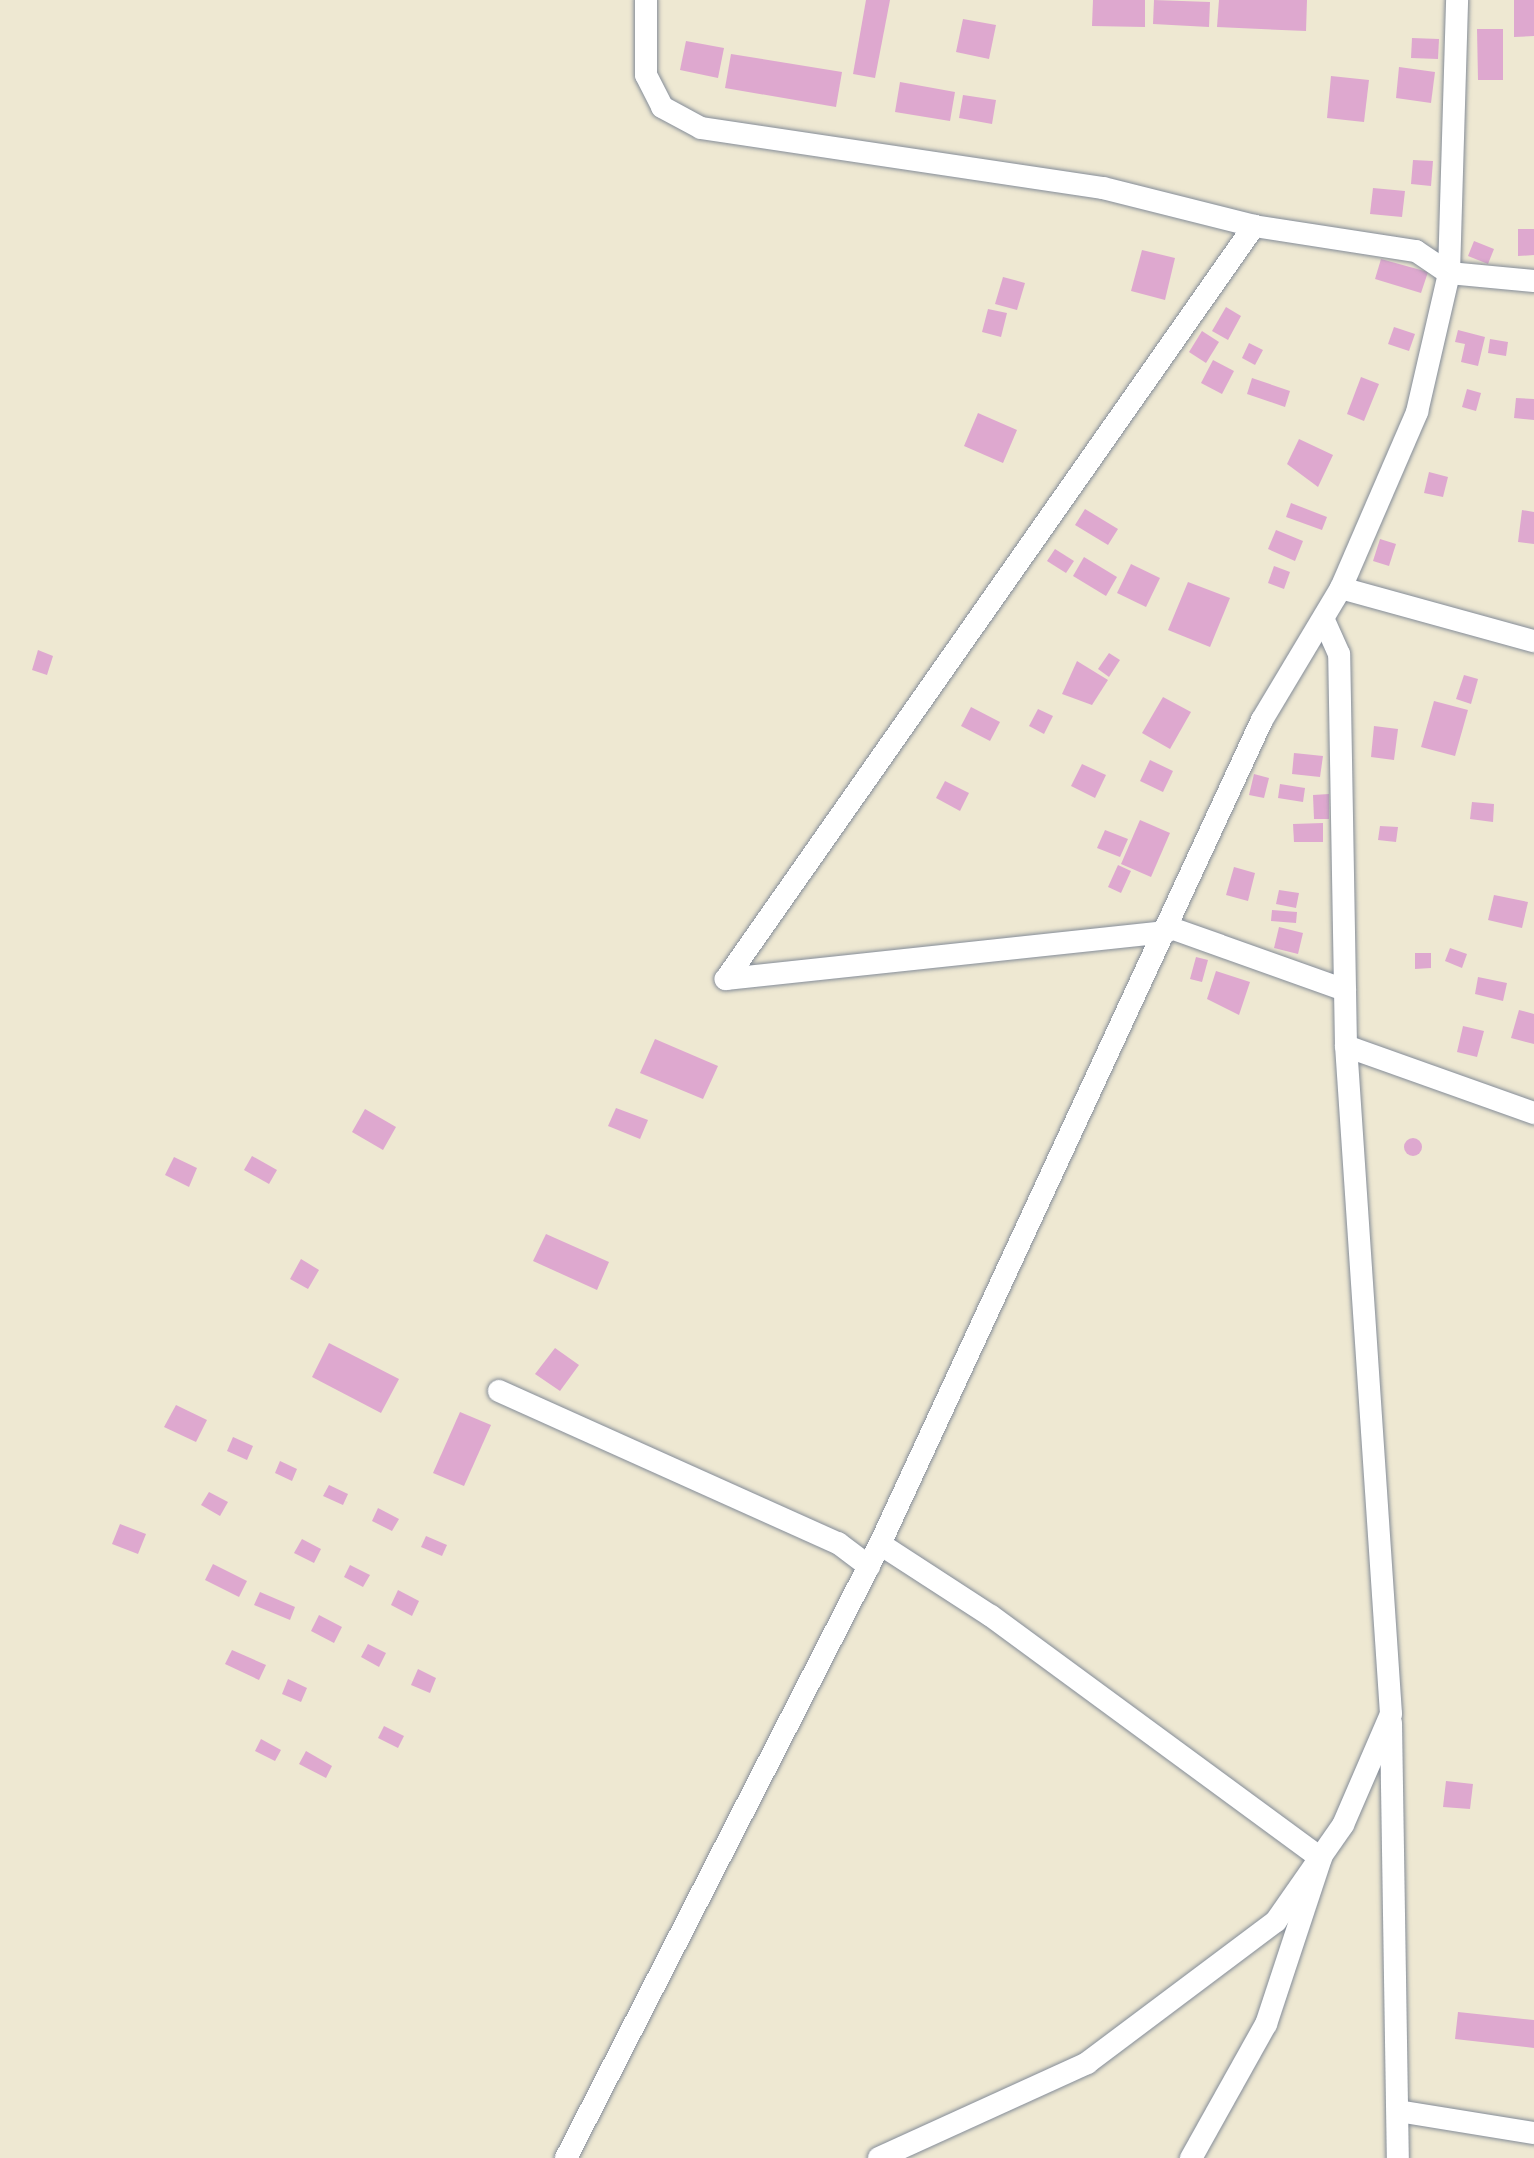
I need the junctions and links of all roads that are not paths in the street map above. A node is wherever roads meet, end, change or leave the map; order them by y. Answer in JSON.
{"nodes":[{"id":1,"x":646,"y":0,"type":"edge"},
{"id":2,"x":1457,"y":0,"type":"edge"},
{"id":3,"x":1254,"y":226,"type":"junction"},
{"id":4,"x":1449,"y":274,"type":"junction"},
{"id":5,"x":1534,"y":282,"type":"edge"},
{"id":6,"x":1341,"y":588,"type":"junction"},
{"id":7,"x":1324,"y":621,"type":"junction"},
{"id":8,"x":1534,"y":641,"type":"edge"},
{"id":9,"x":1167,"y":930,"type":"junction"},
{"id":10,"x":1345,"y":990,"type":"junction"},
{"id":11,"x":1346,"y":1046,"type":"junction"},
{"id":12,"x":1534,"y":1114,"type":"edge"},
{"id":13,"x":499,"y":1391,"type":"dead end"},
{"id":14,"x":880,"y":1544,"type":"junction"},
{"id":15,"x":868,"y":1566,"type":"junction"},
{"id":16,"x":1391,"y":1714,"type":"junction"},
{"id":17,"x":1320,"y":1858,"type":"junction"},
{"id":18,"x":1398,"y":2111,"type":"junction"},
{"id":19,"x":1534,"y":2132,"type":"edge"},
{"id":20,"x":566,"y":2158,"type":"edge"},
{"id":21,"x":879,"y":2158,"type":"edge"},
{"id":22,"x":1191,"y":2158,"type":"edge"},
{"id":23,"x":1398,"y":2158,"type":"edge"}],
"edges":[{"from":1,"to":3,"type":"street"},
{"from":2,"to":4,"type":"street"},
{"from":3,"to":4,"type":"street"},
{"from":3,"to":9,"type":"street"},
{"from":4,"to":5,"type":"street"},
{"from":4,"to":6,"type":"street"},
{"from":6,"to":7,"type":"street"},
{"from":6,"to":8,"type":"street"},
{"from":7,"to":9,"type":"street"},
{"from":7,"to":10,"type":"street"},
{"from":9,"to":10,"type":"street"},
{"from":9,"to":14,"type":"street"},
{"from":10,"to":11,"type":"street"},
{"from":11,"to":12,"type":"street"},
{"from":11,"to":16,"type":"street"},
{"from":13,"to":15,"type":"street"},
{"from":14,"to":15,"type":"street"},
{"from":14,"to":17,"type":"street"},
{"from":15,"to":20,"type":"street"},
{"from":16,"to":17,"type":"street"},
{"from":16,"to":18,"type":"street"},
{"from":17,"to":21,"type":"street"},
{"from":17,"to":22,"type":"street"},
{"from":18,"to":19,"type":"street"},
{"from":18,"to":23,"type":"street"}]}
